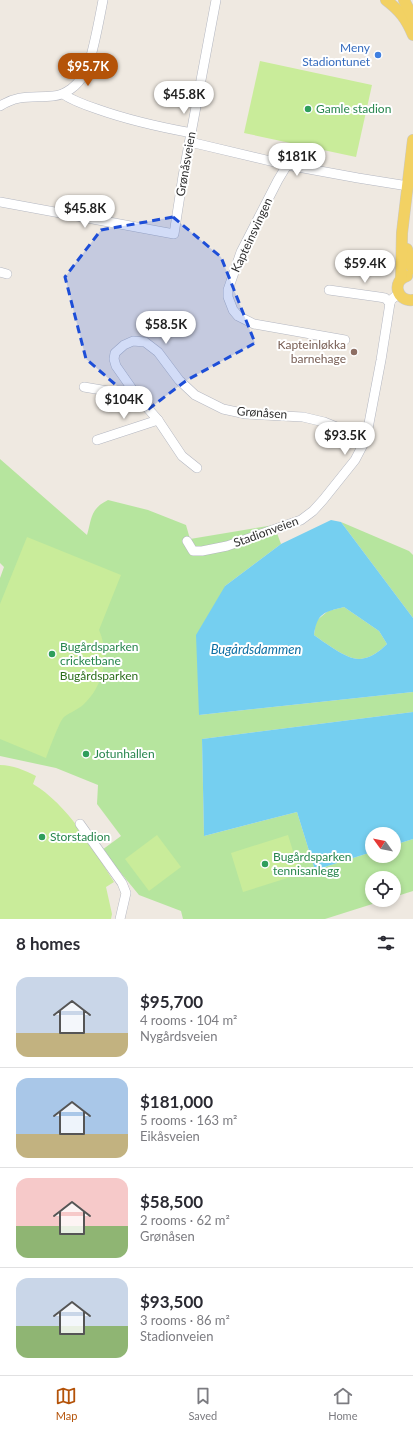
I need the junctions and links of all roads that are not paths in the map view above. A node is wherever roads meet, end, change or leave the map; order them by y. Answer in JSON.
{"nodes":[{"id":1,"x":103,"y":0,"type":"edge"},
{"id":2,"x":216,"y":0,"type":"edge"},
{"id":3,"x":386,"y":0,"type":"edge"},
{"id":4,"x":404,"y":0,"type":"edge"},
{"id":5,"x":413,"y":18,"type":"edge"},
{"id":6,"x":413,"y":35,"type":"edge"},
{"id":7,"x":63,"y":94,"type":"junction"},
{"id":8,"x":0,"y":106,"type":"edge"},
{"id":9,"x":191,"y":137,"type":"junction"},
{"id":10,"x":413,"y":140,"type":"edge"},
{"id":11,"x":287,"y":165,"type":"junction"},
{"id":12,"x":410,"y":187,"type":"edge"},
{"id":13,"x":0,"y":202,"type":"edge"},
{"id":14,"x":413,"y":269,"type":"edge"},
{"id":15,"x":413,"y":276,"type":"edge"},
{"id":16,"x":401,"y":278,"type":"junction"},
{"id":17,"x":329,"y":290,"type":"dead end"},
{"id":18,"x":406,"y":298,"type":"edge"},
{"id":19,"x":390,"y":302,"type":"junction"},
{"id":20,"x":413,"y":309,"type":"edge"},
{"id":21,"x":345,"y":340,"type":"dead end"},
{"id":22,"x":84,"y":387,"type":"dead end"},
{"id":23,"x":137,"y":396,"type":"junction"},
{"id":24,"x":158,"y":420,"type":"junction"},
{"id":25,"x":366,"y":439,"type":"junction"},
{"id":26,"x":97,"y":440,"type":"dead end"},
{"id":27,"x":197,"y":468,"type":"dead end"},
{"id":28,"x":187,"y":541,"type":"dead end"},
{"id":29,"x":80,"y":824,"type":"dead end"},
{"id":30,"x":120,"y":919,"type":"edge"}],
"edges":[{"from":1,"to":7,"type":"street"},
{"from":2,"to":9,"type":"street","name":"Grønåsveien"},
{"from":3,"to":6,"type":"main road"},
{"from":4,"to":5,"type":"main road"},
{"from":7,"to":8,"type":"street"},
{"from":7,"to":9,"type":"street"},
{"from":9,"to":11,"type":"street"},
{"from":9,"to":13,"type":"street","name":"Grønåsveien"},
{"from":10,"to":12,"type":"main road"},
{"from":11,"to":12,"type":"street"},
{"from":11,"to":21,"type":"street","name":"Kapteinsvingen"},
{"from":12,"to":14,"type":"main road"},
{"from":12,"to":16,"type":"main road"},
{"from":15,"to":16,"type":"main road"},
{"from":16,"to":18,"type":"main road"},
{"from":17,"to":19,"type":"street"},
{"from":18,"to":19,"type":"street"},
{"from":18,"to":20,"type":"main road"},
{"from":19,"to":25,"type":"street","name":"Stadionveien"},
{"from":22,"to":23,"type":"street"},
{"from":23,"to":24,"type":"street","name":"Grønåsen"},
{"from":23,"to":25,"type":"street","name":"Grønåsen"},
{"from":24,"to":26,"type":"street"},
{"from":24,"to":27,"type":"street","name":"Grønåsen"},
{"from":25,"to":28,"type":"street","name":"Stadionveien"},
{"from":29,"to":30,"type":"street"}]}
